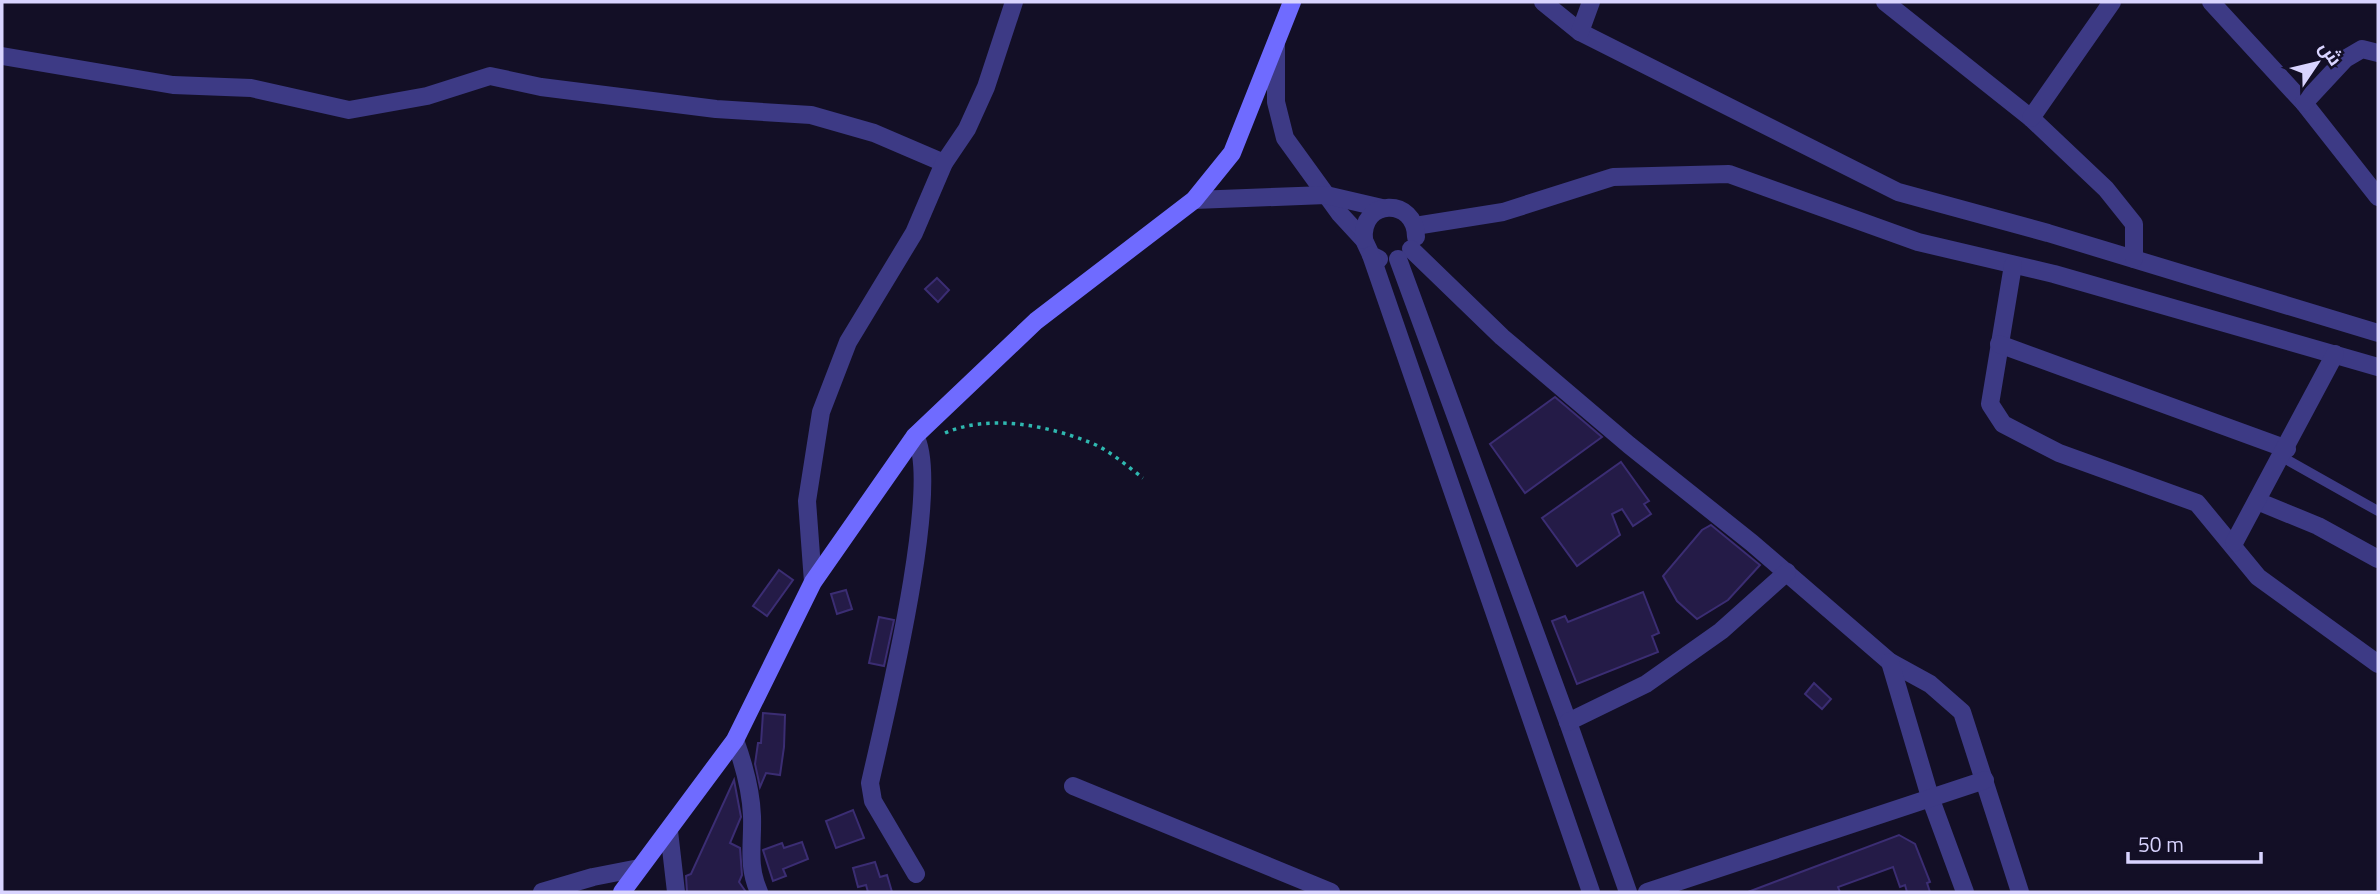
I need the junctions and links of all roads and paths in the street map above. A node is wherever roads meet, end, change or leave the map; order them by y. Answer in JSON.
{"nodes":[{"id":1,"x":1014,"y":2,"type":"edge"},
{"id":2,"x":1293,"y":2,"type":"edge"},
{"id":3,"x":1543,"y":2,"type":"edge"},
{"id":4,"x":1591,"y":2,"type":"edge"},
{"id":5,"x":2112,"y":2,"type":"edge"},
{"id":6,"x":2211,"y":2,"type":"edge"},
{"id":7,"x":1895,"y":5,"type":"edge"},
{"id":8,"x":1580,"y":32,"type":"junction"},
{"id":9,"x":1276,"y":46,"type":"junction"},
{"id":10,"x":2378,"y":53,"type":"edge"},
{"id":11,"x":2,"y":55,"type":"edge"},
{"id":12,"x":2304,"y":103,"type":"junction"},
{"id":13,"x":2031,"y":118,"type":"junction"},
{"id":14,"x":944,"y":163,"type":"junction"},
{"id":15,"x":1326,"y":195,"type":"junction"},
{"id":16,"x":2378,"y":197,"type":"edge"},
{"id":17,"x":1194,"y":200,"type":"junction"},
{"id":18,"x":1382,"y":208,"type":"junction"},
{"id":19,"x":1415,"y":226,"type":"junction"},
{"id":20,"x":1367,"y":248,"type":"junction"},
{"id":21,"x":1405,"y":254,"type":"junction"},
{"id":22,"x":2134,"y":259,"type":"junction"},
{"id":23,"x":2013,"y":265,"type":"junction"},
{"id":24,"x":2378,"y":332,"type":"edge"},
{"id":25,"x":1998,"y":344,"type":"junction"},
{"id":26,"x":2335,"y":354,"type":"junction"},
{"id":27,"x":2378,"y":367,"type":"edge"},
{"id":28,"x":918,"y":441,"type":"junction"},
{"id":29,"x":2284,"y":453,"type":"junction"},
{"id":30,"x":1143,"y":478,"type":"dead end"},
{"id":31,"x":2257,"y":501,"type":"junction"},
{"id":32,"x":2378,"y":511,"type":"edge"},
{"id":33,"x":2234,"y":543,"type":"junction"},
{"id":34,"x":2378,"y":559,"type":"edge"},
{"id":35,"x":1787,"y":572,"type":"junction"},
{"id":36,"x":813,"y":582,"type":"junction"},
{"id":37,"x":1890,"y":662,"type":"junction"},
{"id":38,"x":2378,"y":664,"type":"edge"},
{"id":39,"x":1568,"y":722,"type":"junction"},
{"id":40,"x":735,"y":740,"type":"junction"},
{"id":41,"x":1985,"y":780,"type":"junction"},
{"id":42,"x":1073,"y":786,"type":"dead end"},
{"id":43,"x":1930,"y":797,"type":"junction"},
{"id":44,"x":669,"y":831,"type":"junction"},
{"id":45,"x":639,"y":868,"type":"junction"},
{"id":46,"x":916,"y":874,"type":"dead end"},
{"id":47,"x":542,"y":892,"type":"edge"},
{"id":48,"x":622,"y":892,"type":"edge"},
{"id":49,"x":676,"y":892,"type":"edge"},
{"id":50,"x":759,"y":892,"type":"edge"},
{"id":51,"x":1331,"y":892,"type":"edge"},
{"id":52,"x":1591,"y":892,"type":"edge"},
{"id":53,"x":1628,"y":892,"type":"edge"},
{"id":54,"x":1647,"y":892,"type":"edge"},
{"id":55,"x":1965,"y":892,"type":"edge"},
{"id":56,"x":2020,"y":892,"type":"edge"}],
"edges":[{"from":1,"to":14,"type":"street"},
{"from":2,"to":9,"type":"street"},
{"from":3,"to":8,"type":"street"},
{"from":4,"to":8,"type":"street"},
{"from":5,"to":13,"type":"street"},
{"from":6,"to":12,"type":"street"},
{"from":7,"to":13,"type":"street"},
{"from":8,"to":22,"type":"street"},
{"from":9,"to":15,"type":"street"},
{"from":9,"to":17,"type":"street"},
{"from":10,"to":12,"type":"street"},
{"from":11,"to":14,"type":"street"},
{"from":12,"to":16,"type":"street"},
{"from":13,"to":22,"type":"street"},
{"from":14,"to":36,"type":"street"},
{"from":15,"to":17,"type":"street"},
{"from":15,"to":18,"type":"street"},
{"from":15,"to":20,"type":"street"},
{"from":17,"to":28,"type":"street"},
{"from":18,"to":19,"type":"street"},
{"from":18,"to":20,"type":"street"},
{"from":19,"to":21,"type":"street"},
{"from":19,"to":23,"type":"street"},
{"from":20,"to":21,"type":"street"},
{"from":20,"to":52,"type":"street"},
{"from":21,"to":35,"type":"street"},
{"from":21,"to":39,"type":"street"},
{"from":22,"to":24,"type":"street"},
{"from":23,"to":25,"type":"street"},
{"from":23,"to":26,"type":"street"},
{"from":25,"to":29,"type":"street"},
{"from":25,"to":33,"type":"street"},
{"from":26,"to":27,"type":"street"},
{"from":26,"to":29,"type":"street"},
{"from":28,"to":30,"type":"path"},
{"from":28,"to":36,"type":"street"},
{"from":28,"to":46,"type":"street"},
{"from":29,"to":31,"type":"street"},
{"from":29,"to":32,"type":"lane"},
{"from":31,"to":33,"type":"street"},
{"from":31,"to":34,"type":"street"},
{"from":33,"to":38,"type":"street"},
{"from":35,"to":37,"type":"street"},
{"from":35,"to":39,"type":"street"},
{"from":36,"to":40,"type":"street"},
{"from":37,"to":41,"type":"street"},
{"from":37,"to":43,"type":"street"},
{"from":39,"to":53,"type":"street"},
{"from":40,"to":44,"type":"street"},
{"from":40,"to":50,"type":"street"},
{"from":41,"to":43,"type":"street"},
{"from":41,"to":56,"type":"street"},
{"from":42,"to":51,"type":"street"},
{"from":43,"to":54,"type":"street"},
{"from":43,"to":55,"type":"street"},
{"from":44,"to":45,"type":"street"},
{"from":44,"to":49,"type":"street"},
{"from":45,"to":47,"type":"street"},
{"from":45,"to":48,"type":"street"}]}
